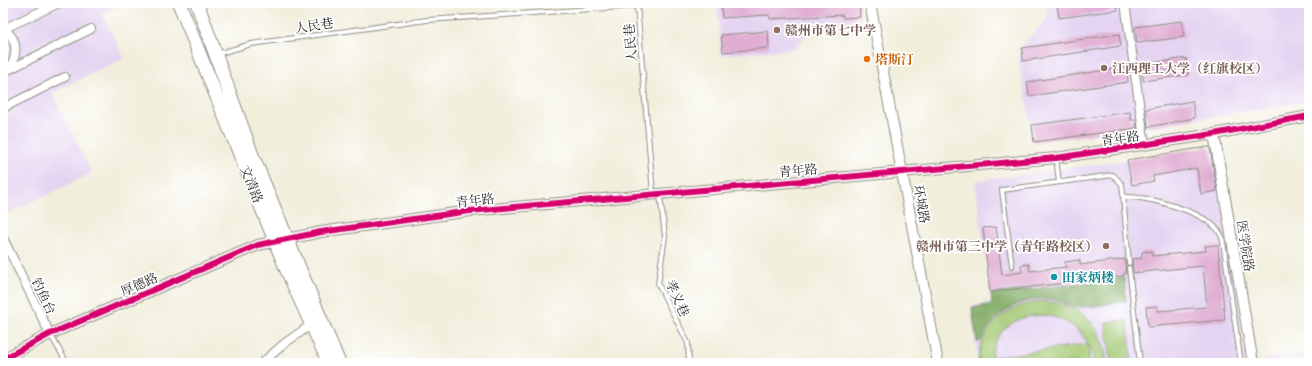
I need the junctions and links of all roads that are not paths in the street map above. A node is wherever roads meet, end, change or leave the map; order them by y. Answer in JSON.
{"nodes":[{"id":1,"x":59,"y":3,"type":"edge"},
{"id":2,"x":179,"y":3,"type":"edge"},
{"id":3,"x":197,"y":3,"type":"edge"},
{"id":4,"x":870,"y":3,"type":"edge"},
{"id":5,"x":1125,"y":3,"type":"edge"},
{"id":6,"x":3,"y":29,"type":"edge"},
{"id":7,"x":91,"y":29,"type":"dead end"},
{"id":8,"x":215,"y":55,"type":"junction"},
{"id":9,"x":5,"y":72,"type":"edge"},
{"id":10,"x":65,"y":76,"type":"dead end"},
{"id":11,"x":3,"y":108,"type":"edge"},
{"id":12,"x":1309,"y":116,"type":"edge"},
{"id":13,"x":1214,"y":134,"type":"junction"},
{"id":14,"x":1145,"y":145,"type":"junction"},
{"id":15,"x":1056,"y":158,"type":"junction"},
{"id":16,"x":903,"y":172,"type":"junction"},
{"id":17,"x":1059,"y":182,"type":"junction"},
{"id":18,"x":657,"y":193,"type":"junction"},
{"id":19,"x":1123,"y":197,"type":"junction"},
{"id":20,"x":3,"y":238,"type":"edge"},
{"id":21,"x":282,"y":240,"type":"junction"},
{"id":22,"x":1129,"y":263,"type":"dead end"},
{"id":23,"x":1012,"y":266,"type":"dead end"},
{"id":24,"x":1129,"y":268,"type":"dead end"},
{"id":25,"x":312,"y":324,"type":"junction"},
{"id":26,"x":50,"y":334,"type":"junction"},
{"id":27,"x":3,"y":359,"type":"edge"},
{"id":28,"x":67,"y":363,"type":"edge"},
{"id":29,"x":262,"y":363,"type":"edge"},
{"id":30,"x":329,"y":363,"type":"edge"},
{"id":31,"x":339,"y":363,"type":"edge"},
{"id":32,"x":689,"y":363,"type":"edge"},
{"id":33,"x":938,"y":363,"type":"edge"},
{"id":34,"x":1140,"y":363,"type":"edge"},
{"id":35,"x":1241,"y":363,"type":"edge"},
{"id":36,"x":1253,"y":363,"type":"edge"}],
"edges":[{"from":1,"to":6,"type":"street"},
{"from":2,"to":21,"type":"main road","name":"文清路"},
{"from":3,"to":8,"type":"main road","name":"文清路"},
{"from":4,"to":16,"type":"street","name":"环城路"},
{"from":5,"to":14,"type":"street"},
{"from":6,"to":9,"type":"street"},
{"from":7,"to":9,"type":"street"},
{"from":8,"to":18,"type":"lane","name":"人民巷"},
{"from":8,"to":21,"type":"main road","name":"文清路"},
{"from":10,"to":11,"type":"street"},
{"from":12,"to":13,"type":"street","name":"青年路"},
{"from":13,"to":14,"type":"street","name":"青年路"},
{"from":13,"to":36,"type":"street","name":"医学院路"},
{"from":14,"to":15,"type":"street","name":"青年路"},
{"from":15,"to":16,"type":"street","name":"青年路"},
{"from":15,"to":17,"type":"lane"},
{"from":16,"to":18,"type":"street","name":"青年路"},
{"from":16,"to":33,"type":"street","name":"环城路"},
{"from":17,"to":19,"type":"lane"},
{"from":17,"to":23,"type":"lane"},
{"from":18,"to":21,"type":"street","name":"青年路"},
{"from":18,"to":32,"type":"lane","name":"孝义巷"},
{"from":19,"to":22,"type":"lane"},
{"from":19,"to":35,"type":"lane"},
{"from":20,"to":26,"type":"street","name":"钓鱼台"},
{"from":21,"to":25,"type":"main road","name":"文清路"},
{"from":21,"to":26,"type":"street","name":"厚德路"},
{"from":21,"to":31,"type":"main road","name":"文清路"},
{"from":24,"to":34,"type":"lane"},
{"from":25,"to":29,"type":"street"},
{"from":25,"to":30,"type":"main road","name":"文清路"},
{"from":26,"to":27,"type":"street","name":"厚德路"},
{"from":26,"to":28,"type":"lane","name":"钓鱼台"}]}
